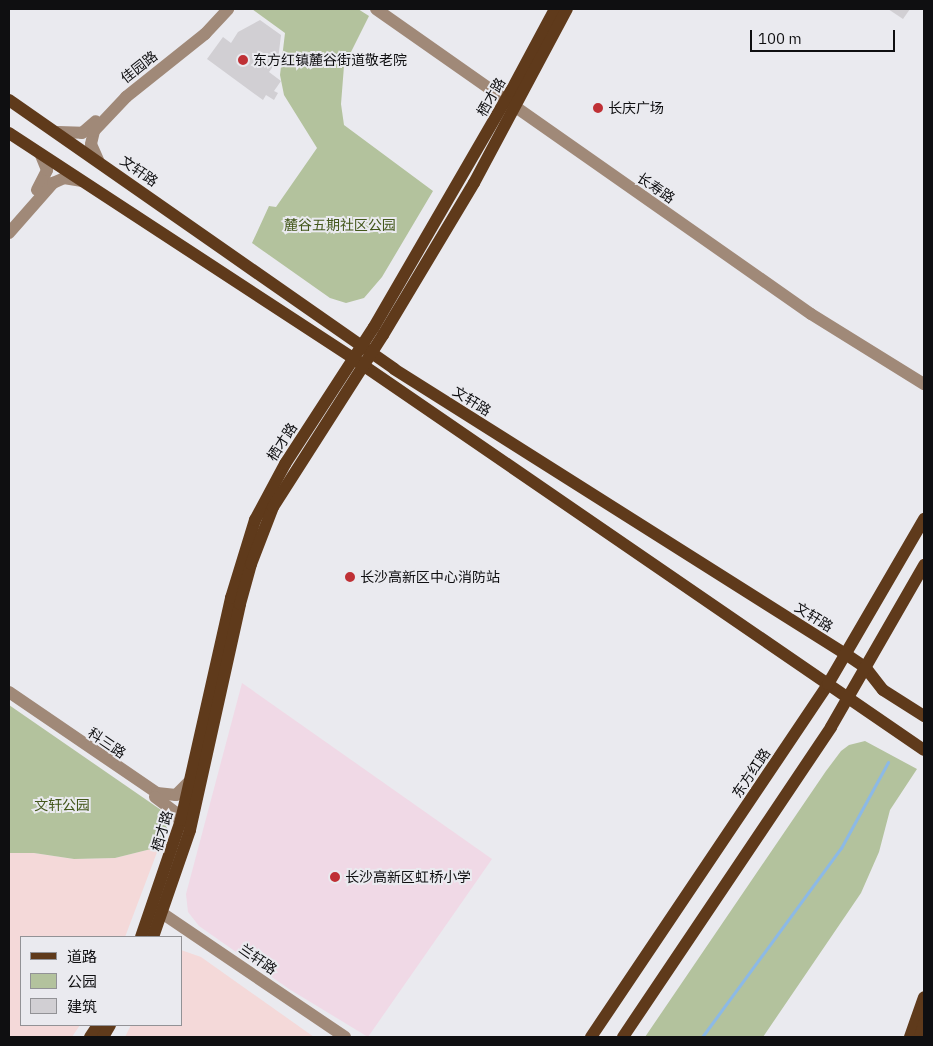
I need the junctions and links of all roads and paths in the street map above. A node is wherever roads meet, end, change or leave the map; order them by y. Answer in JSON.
{"nodes":[{"id":1,"x":222,"y":9,"type":"edge"},
{"id":2,"x":228,"y":9,"type":"edge"},
{"id":3,"x":376,"y":9,"type":"edge"},
{"id":4,"x":384,"y":9,"type":"edge"},
{"id":5,"x":555,"y":9,"type":"edge"},
{"id":6,"x":567,"y":9,"type":"edge"},
{"id":7,"x":9,"y":100,"type":"edge"},
{"id":8,"x":512,"y":101,"type":"junction"},
{"id":9,"x":58,"y":132,"type":"junction"},
{"id":10,"x":9,"y":133,"type":"edge"},
{"id":11,"x":41,"y":155,"type":"junction"},
{"id":12,"x":98,"y":160,"type":"junction"},
{"id":13,"x":81,"y":181,"type":"junction"},
{"id":14,"x":9,"y":224,"type":"edge"},
{"id":15,"x":9,"y":234,"type":"edge"},
{"id":16,"x":367,"y":350,"type":"junction"},
{"id":17,"x":359,"y":362,"type":"junction"},
{"id":18,"x":924,"y":378,"type":"edge"},
{"id":19,"x":924,"y":384,"type":"edge"},
{"id":20,"x":924,"y":519,"type":"edge"},
{"id":21,"x":924,"y":565,"type":"edge"},
{"id":22,"x":844,"y":654,"type":"junction"},
{"id":23,"x":865,"y":667,"type":"junction"},
{"id":24,"x":828,"y":684,"type":"junction"},
{"id":25,"x":9,"y":692,"type":"edge"},
{"id":26,"x":9,"y":697,"type":"edge"},
{"id":27,"x":848,"y":697,"type":"junction"},
{"id":28,"x":924,"y":716,"type":"edge"},
{"id":29,"x":924,"y":750,"type":"edge"},
{"id":30,"x":190,"y":781,"type":"junction"},
{"id":31,"x":180,"y":822,"type":"junction"},
{"id":32,"x":157,"y":913,"type":"junction"},
{"id":33,"x":142,"y":936,"type":"edge"},
{"id":34,"x":153,"y":936,"type":"edge"},
{"id":35,"x":924,"y":997,"type":"edge"},
{"id":36,"x":924,"y":1024,"type":"edge"},
{"id":37,"x":97,"y":1026,"type":"edge"},
{"id":38,"x":109,"y":1026,"type":"edge"},
{"id":39,"x":90,"y":1037,"type":"edge"},
{"id":40,"x":103,"y":1037,"type":"edge"},
{"id":41,"x":335,"y":1037,"type":"edge"},
{"id":42,"x":345,"y":1037,"type":"edge"},
{"id":43,"x":591,"y":1037,"type":"edge"},
{"id":44,"x":623,"y":1037,"type":"edge"},
{"id":45,"x":910,"y":1037,"type":"edge"},
{"id":46,"x":920,"y":1037,"type":"edge"}],
"edges":[{"from":1,"to":9,"type":"street","name":"佳园路"},
{"from":2,"to":12,"type":"street","name":"佳园路"},
{"from":3,"to":8,"type":"street","name":"长寿路"},
{"from":4,"to":8,"type":"street","name":"长寿路"},
{"from":5,"to":8,"type":"main road","name":"栖才路"},
{"from":6,"to":8,"type":"main road","name":"栖才路"},
{"from":7,"to":9,"type":"main road","name":"文轩路"},
{"from":8,"to":16,"type":"main road","name":"栖才路"},
{"from":8,"to":18,"type":"street","name":"长寿路"},
{"from":8,"to":19,"type":"street","name":"长寿路"},
{"from":9,"to":12,"type":"main road","name":"文轩路"},
{"from":10,"to":11,"type":"main road"},
{"from":11,"to":13,"type":"main road"},
{"from":11,"to":14,"type":"street"},
{"from":12,"to":16,"type":"main road","name":"文轩路"},
{"from":13,"to":15,"type":"street"},
{"from":13,"to":17,"type":"main road"},
{"from":16,"to":17,"type":"main road","name":"栖才路"},
{"from":16,"to":22,"type":"main road","name":"文轩路"},
{"from":17,"to":24,"type":"main road"},
{"from":17,"to":30,"type":"main road","name":"栖才路"},
{"from":17,"to":32,"type":"main road","name":"栖才路"},
{"from":20,"to":22,"type":"main road","name":"东方红路"},
{"from":21,"to":23,"type":"main road"},
{"from":22,"to":23,"type":"main road","name":"文轩路"},
{"from":22,"to":24,"type":"main road","name":"东方红路"},
{"from":23,"to":27,"type":"main road"},
{"from":23,"to":28,"type":"main road","name":"文轩路"},
{"from":24,"to":27,"type":"main road"},
{"from":24,"to":43,"type":"main road","name":"东方红路"},
{"from":25,"to":30,"type":"street","name":"科三路"},
{"from":26,"to":31,"type":"street","name":"科三路"},
{"from":27,"to":29,"type":"main road"},
{"from":27,"to":44,"type":"main road"},
{"from":30,"to":31,"type":"main road","name":"栖才路"},
{"from":31,"to":32,"type":"main road","name":"栖才路"},
{"from":32,"to":33,"type":"main road","name":"栖才路"},
{"from":32,"to":34,"type":"main road","name":"栖才路"},
{"from":32,"to":41,"type":"street","name":"兰轩路"},
{"from":32,"to":42,"type":"street","name":"兰轩路"},
{"from":35,"to":45,"type":"main road"},
{"from":36,"to":46,"type":"main road"},
{"from":37,"to":39,"type":"main road"},
{"from":38,"to":40,"type":"main road"}]}
